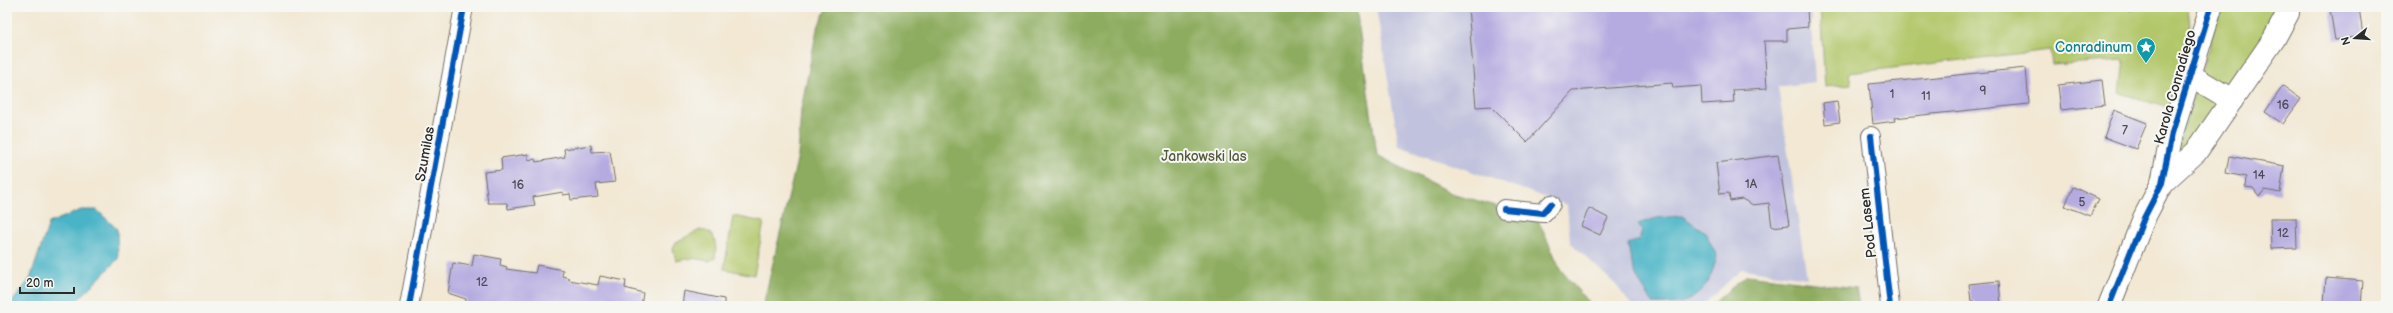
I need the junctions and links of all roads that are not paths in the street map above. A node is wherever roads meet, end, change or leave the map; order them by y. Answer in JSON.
{"nodes":[{"id":1,"x":464,"y":7,"type":"edge"},
{"id":2,"x":2211,"y":7,"type":"edge"},
{"id":3,"x":2288,"y":7,"type":"edge"},
{"id":4,"x":2190,"y":75,"type":"junction"},
{"id":5,"x":2232,"y":100,"type":"junction"},
{"id":6,"x":1871,"y":136,"type":"dead end"},
{"id":7,"x":2162,"y":183,"type":"junction"},
{"id":8,"x":1551,"y":204,"type":"dead end"},
{"id":9,"x":1504,"y":209,"type":"dead end"},
{"id":10,"x":409,"y":306,"type":"edge"},
{"id":11,"x":1890,"y":306,"type":"edge"},
{"id":12,"x":2109,"y":306,"type":"edge"}],
"edges":[{"from":1,"to":10,"type":"street","name":"Szumilas"},
{"from":2,"to":4,"type":"street","name":"Karola Conradiego"},
{"from":3,"to":5,"type":"street","name":"Karola Conradiego"},
{"from":4,"to":5,"type":"street"},
{"from":4,"to":7,"type":"street","name":"Karola Conradiego"},
{"from":5,"to":7,"type":"street","name":"Karola Conradiego"},
{"from":6,"to":11,"type":"street","name":"Pod Lasem"},
{"from":7,"to":12,"type":"street","name":"Karola Conradiego"},
{"from":8,"to":9,"type":"street"}]}
